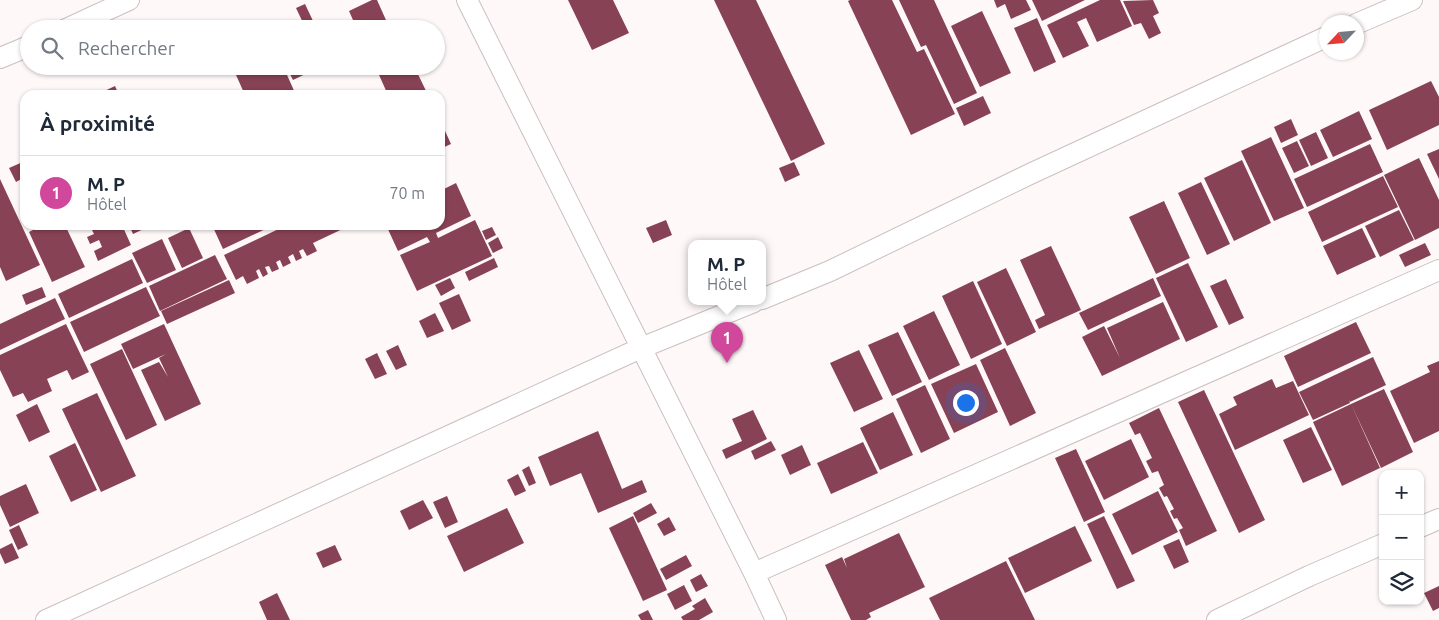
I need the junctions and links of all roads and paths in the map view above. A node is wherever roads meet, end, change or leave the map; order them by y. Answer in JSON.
{"nodes":[{"id":1,"x":129,"y":0,"type":"edge"},
{"id":2,"x":467,"y":0,"type":"edge"},
{"id":3,"x":1412,"y":0,"type":"edge"},
{"id":4,"x":86,"y":20,"type":"edge"},
{"id":5,"x":1364,"y":21,"type":"edge"},
{"id":6,"x":1319,"y":40,"type":"edge"},
{"id":7,"x":20,"y":50,"type":"edge"},
{"id":8,"x":0,"y":58,"type":"edge"},
{"id":9,"x":1439,"y":270,"type":"edge"},
{"id":10,"x":766,"y":296,"type":"edge"},
{"id":11,"x":747,"y":305,"type":"edge"},
{"id":12,"x":641,"y":348,"type":"junction"},
{"id":13,"x":1439,"y":519,"type":"edge"},
{"id":14,"x":1424,"y":526,"type":"edge"},
{"id":15,"x":1379,"y":546,"type":"edge"},
{"id":16,"x":754,"y":573,"type":"junction"},
{"id":17,"x":46,"y":620,"type":"edge"},
{"id":18,"x":776,"y":620,"type":"edge"},
{"id":19,"x":1217,"y":620,"type":"edge"}],
"edges":[{"from":1,"to":4,"type":"street"},
{"from":2,"to":12,"type":"street"},
{"from":3,"to":5,"type":"street"},
{"from":6,"to":10,"type":"street"},
{"from":7,"to":8,"type":"street"},
{"from":9,"to":16,"type":"street"},
{"from":11,"to":12,"type":"street"},
{"from":12,"to":16,"type":"street"},
{"from":12,"to":17,"type":"street"},
{"from":13,"to":14,"type":"street"},
{"from":15,"to":19,"type":"street"},
{"from":16,"to":18,"type":"street"}]}
